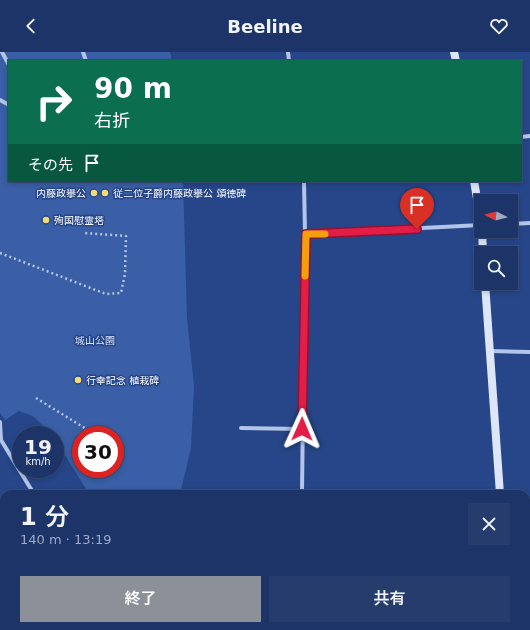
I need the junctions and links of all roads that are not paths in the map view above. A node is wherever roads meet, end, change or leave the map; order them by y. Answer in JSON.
{"nodes":[{"id":1,"x":2,"y":52,"type":"edge"},
{"id":2,"x":8,"y":63,"type":"edge"},
{"id":3,"x":304,"y":182,"type":"edge"},
{"id":4,"x":474,"y":182,"type":"edge"},
{"id":5,"x":476,"y":194,"type":"edge"},
{"id":6,"x":530,"y":223,"type":"edge"},
{"id":7,"x":518,"y":224,"type":"edge"},
{"id":8,"x":474,"y":225,"type":"edge"},
{"id":9,"x":306,"y":234,"type":"junction"},
{"id":10,"x":486,"y":290,"type":"edge"},
{"id":11,"x":490,"y":351,"type":"junction"},
{"id":12,"x":530,"y":352,"type":"edge"},
{"id":13,"x":0,"y":422,"type":"edge"},
{"id":14,"x":241,"y":428,"type":"dead end"},
{"id":15,"x":302,"y":429,"type":"junction"},
{"id":16,"x":1,"y":440,"type":"edge"},
{"id":17,"x":32,"y":490,"type":"edge"},
{"id":18,"x":302,"y":490,"type":"edge"},
{"id":19,"x":500,"y":490,"type":"edge"}],
"edges":[{"from":1,"to":2,"type":"street"},
{"from":3,"to":9,"type":"street"},
{"from":4,"to":5,"type":"street"},
{"from":6,"to":7,"type":"street"},
{"from":8,"to":9,"type":"street"},
{"from":9,"to":15,"type":"street"},
{"from":10,"to":11,"type":"street"},
{"from":11,"to":12,"type":"street"},
{"from":11,"to":19,"type":"street"},
{"from":13,"to":16,"type":"street"},
{"from":14,"to":15,"type":"street"},
{"from":15,"to":18,"type":"street"},
{"from":16,"to":17,"type":"street"}]}
